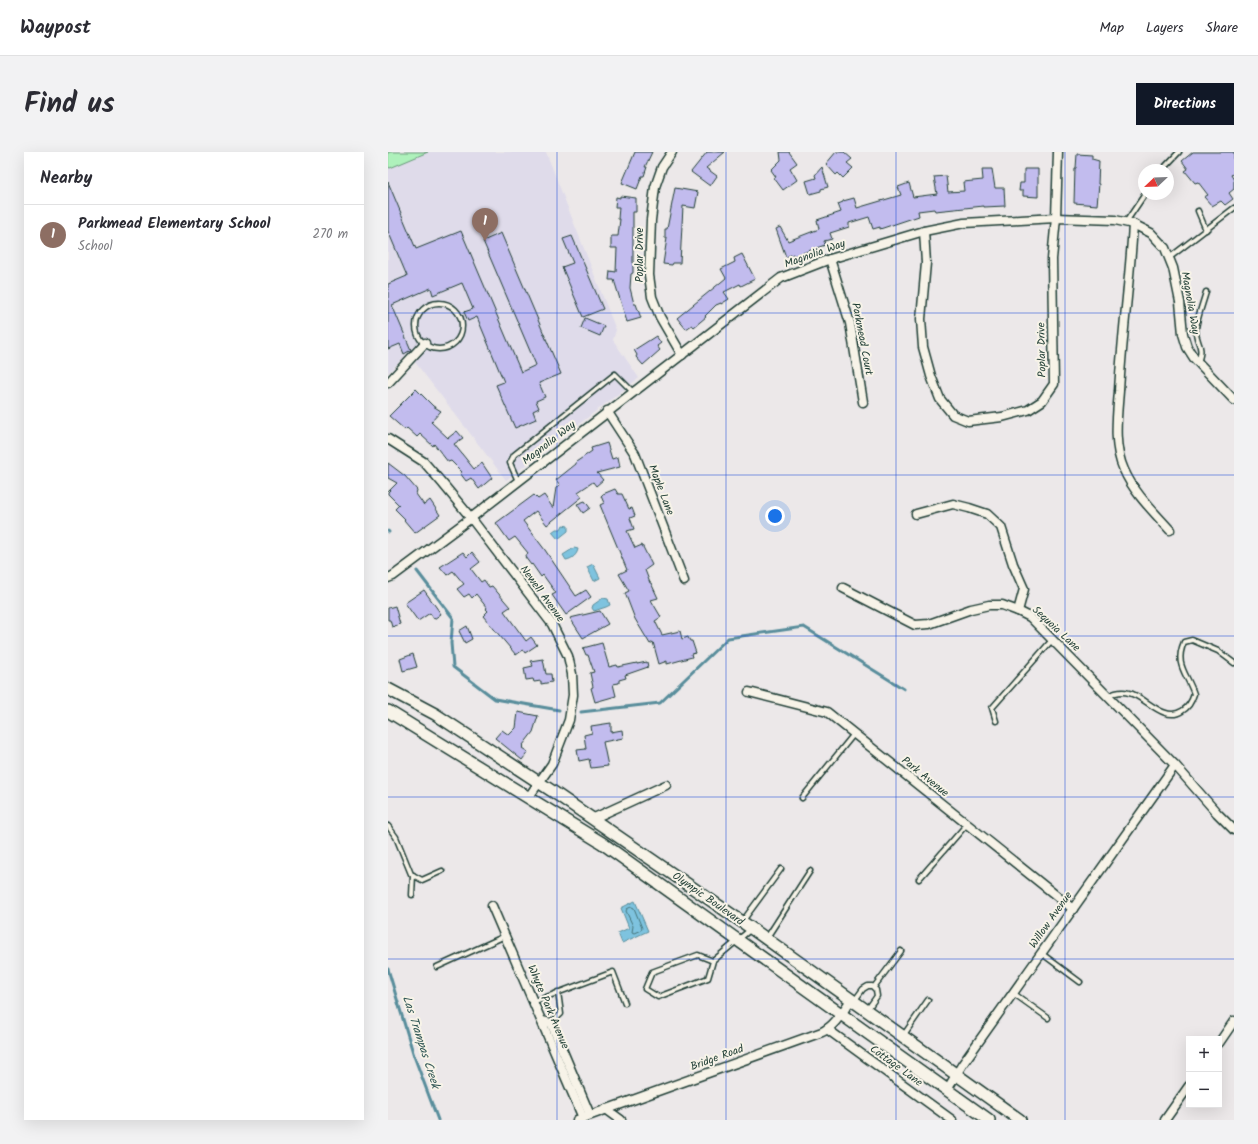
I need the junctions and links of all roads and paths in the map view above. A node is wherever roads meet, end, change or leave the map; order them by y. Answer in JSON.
{"nodes":[{"id":1,"x":672,"y":152,"type":"edge"},
{"id":2,"x":1058,"y":152,"type":"edge"},
{"id":3,"x":1180,"y":152,"type":"edge"},
{"id":4,"x":1168,"y":164,"type":"edge"},
{"id":5,"x":1142,"y":200,"type":"edge"},
{"id":6,"x":1234,"y":208,"type":"edge"},
{"id":7,"x":1198,"y":212,"type":"dead end"},
{"id":8,"x":1056,"y":218,"type":"junction"},
{"id":9,"x":1130,"y":223,"type":"junction"},
{"id":10,"x":1206,"y":230,"type":"junction"},
{"id":11,"x":924,"y":231,"type":"junction"},
{"id":12,"x":1169,"y":258,"type":"junction"},
{"id":13,"x":830,"y":259,"type":"junction"},
{"id":14,"x":1206,"y":292,"type":"dead end"},
{"id":15,"x":424,"y":343,"type":"junction"},
{"id":16,"x":682,"y":355,"type":"junction"},
{"id":17,"x":1198,"y":363,"type":"junction"},
{"id":18,"x":388,"y":382,"type":"edge"},
{"id":19,"x":633,"y":392,"type":"junction"},
{"id":20,"x":1234,"y":400,"type":"edge"},
{"id":21,"x":863,"y":402,"type":"dead end"},
{"id":22,"x":607,"y":411,"type":"junction"},
{"id":23,"x":388,"y":439,"type":"edge"},
{"id":24,"x":518,"y":481,"type":"junction"},
{"id":25,"x":916,"y":514,"type":"dead end"},
{"id":26,"x":471,"y":518,"type":"junction"},
{"id":27,"x":1170,"y":530,"type":"dead end"},
{"id":28,"x":388,"y":578,"type":"edge"},
{"id":29,"x":684,"y":581,"type":"dead end"},
{"id":30,"x":843,"y":588,"type":"dead end"},
{"id":31,"x":1018,"y":610,"type":"junction"},
{"id":32,"x":1053,"y":640,"type":"junction"},
{"id":33,"x":1234,"y":663,"type":"edge"},
{"id":34,"x":388,"y":689,"type":"edge"},
{"id":35,"x":749,"y":692,"type":"dead end"},
{"id":36,"x":1108,"y":696,"type":"junction"},
{"id":37,"x":388,"y":711,"type":"edge"},
{"id":38,"x":996,"y":721,"type":"dead end"},
{"id":39,"x":854,"y":734,"type":"junction"},
{"id":40,"x":1175,"y":765,"type":"junction"},
{"id":41,"x":539,"y":783,"type":"junction"},
{"id":42,"x":666,"y":785,"type":"dead end"},
{"id":43,"x":528,"y":798,"type":"junction"},
{"id":44,"x":802,"y":798,"type":"dead end"},
{"id":45,"x":592,"y":819,"type":"junction"},
{"id":46,"x":967,"y":824,"type":"junction"},
{"id":47,"x":388,"y":826,"type":"edge"},
{"id":48,"x":1234,"y":830,"type":"edge"},
{"id":49,"x":781,"y":868,"type":"dead end"},
{"id":50,"x":442,"y":871,"type":"dead end"},
{"id":51,"x":810,"y":871,"type":"dead end"},
{"id":52,"x":412,"y":875,"type":"junction"},
{"id":53,"x":919,"y":879,"type":"dead end"},
{"id":54,"x":412,"y":895,"type":"dead end"},
{"id":55,"x":492,"y":906,"type":"dead end"},
{"id":56,"x":1073,"y":909,"type":"junction"},
{"id":57,"x":746,"y":925,"type":"junction"},
{"id":58,"x":505,"y":936,"type":"junction"},
{"id":59,"x":737,"y":939,"type":"junction"},
{"id":60,"x":766,"y":939,"type":"junction"},
{"id":61,"x":901,"y":951,"type":"dead end"},
{"id":62,"x":1042,"y":953,"type":"junction"},
{"id":63,"x":712,"y":961,"type":"junction"},
{"id":64,"x":437,"y":967,"type":"dead end"},
{"id":65,"x":1080,"y":982,"type":"dead end"},
{"id":66,"x":874,"y":987,"type":"junction"},
{"id":67,"x":558,"y":992,"type":"junction"},
{"id":68,"x":1014,"y":993,"type":"junction"},
{"id":69,"x":852,"y":1000,"type":"junction"},
{"id":70,"x":928,"y":1000,"type":"dead end"},
{"id":71,"x":533,"y":1002,"type":"junction"},
{"id":72,"x":625,"y":1003,"type":"dead end"},
{"id":73,"x":866,"y":1010,"type":"junction"},
{"id":74,"x":841,"y":1014,"type":"junction"},
{"id":75,"x":1048,"y":1018,"type":"dead end"},
{"id":76,"x":542,"y":1021,"type":"junction"},
{"id":77,"x":1234,"y":1021,"type":"edge"},
{"id":78,"x":551,"y":1023,"type":"junction"},
{"id":79,"x":827,"y":1029,"type":"junction"},
{"id":80,"x":903,"y":1036,"type":"junction"},
{"id":81,"x":1222,"y":1039,"type":"edge"},
{"id":82,"x":956,"y":1074,"type":"junction"},
{"id":83,"x":948,"y":1090,"type":"junction"},
{"id":84,"x":1186,"y":1090,"type":"edge"},
{"id":85,"x":606,"y":1109,"type":"junction"},
{"id":86,"x":584,"y":1118,"type":"edge"},
{"id":87,"x":621,"y":1120,"type":"edge"},
{"id":88,"x":952,"y":1120,"type":"edge"},
{"id":89,"x":989,"y":1120,"type":"edge"},
{"id":90,"x":1020,"y":1120,"type":"edge"},
{"id":91,"x":1165,"y":1120,"type":"edge"}],
"edges":[{"from":1,"to":16,"type":"street","name":"Poplar Drive"},
{"from":2,"to":8,"type":"street","name":"Poplar Drive"},
{"from":3,"to":4,"type":"lane"},
{"from":5,"to":9,"type":"lane"},
{"from":6,"to":10,"type":"lane"},
{"from":7,"to":10,"type":"lane"},
{"from":8,"to":9,"type":"street","name":"Magnolia Way"},
{"from":8,"to":11,"type":"street","name":"Magnolia Way"},
{"from":8,"to":11,"type":"street","name":"Poplar Drive"},
{"from":9,"to":12,"type":"street","name":"Magnolia Way"},
{"from":9,"to":27,"type":"street"},
{"from":10,"to":12,"type":"lane"},
{"from":11,"to":13,"type":"street","name":"Magnolia Way"},
{"from":12,"to":17,"type":"street","name":"Magnolia Way"},
{"from":13,"to":16,"type":"street","name":"Magnolia Way"},
{"from":13,"to":21,"type":"street","name":"Parkmead Court"},
{"from":14,"to":17,"type":"lane"},
{"from":15,"to":15,"type":"lane"},
{"from":15,"to":18,"type":"street"},
{"from":16,"to":19,"type":"street","name":"Magnolia Way"},
{"from":17,"to":20,"type":"street","name":"Magnolia Way"},
{"from":19,"to":22,"type":"street","name":"Magnolia Way"},
{"from":19,"to":24,"type":"lane"},
{"from":22,"to":24,"type":"street","name":"Magnolia Way"},
{"from":22,"to":29,"type":"street","name":"Maple Lane"},
{"from":23,"to":26,"type":"street","name":"Newell Avenue"},
{"from":24,"to":26,"type":"street","name":"Magnolia Way"},
{"from":25,"to":31,"type":"street"},
{"from":26,"to":28,"type":"street","name":"Magnolia Way"},
{"from":26,"to":41,"type":"street","name":"Newell Avenue"},
{"from":30,"to":31,"type":"street","name":"Sequoia Lane"},
{"from":31,"to":32,"type":"street","name":"Sequoia Lane"},
{"from":32,"to":36,"type":"street","name":"Sequoia Lane"},
{"from":32,"to":38,"type":"lane"},
{"from":33,"to":36,"type":"lane"},
{"from":34,"to":41,"type":"main road","name":"Olympic Boulevard"},
{"from":35,"to":39,"type":"street","name":"Park Avenue"},
{"from":36,"to":40,"type":"street","name":"Sequoia Lane"},
{"from":37,"to":43,"type":"main road","name":"Olympic Boulevard"},
{"from":39,"to":44,"type":"lane"},
{"from":39,"to":46,"type":"street","name":"Park Avenue"},
{"from":40,"to":48,"type":"street","name":"Sequoia Lane"},
{"from":40,"to":56,"type":"street","name":"Willow Avenue"},
{"from":41,"to":43,"type":"street","name":"Newell Avenue"},
{"from":41,"to":45,"type":"main road","name":"Olympic Boulevard"},
{"from":42,"to":45,"type":"street"},
{"from":43,"to":59,"type":"main road","name":"Olympic Boulevard"},
{"from":45,"to":57,"type":"main road","name":"Olympic Boulevard"},
{"from":46,"to":53,"type":"lane"},
{"from":46,"to":56,"type":"street","name":"Park Avenue"},
{"from":47,"to":52,"type":"lane"},
{"from":49,"to":57,"type":"lane"},
{"from":50,"to":52,"type":"lane"},
{"from":51,"to":60,"type":"lane"},
{"from":52,"to":54,"type":"lane"},
{"from":55,"to":58,"type":"street","name":"Whyte Park Avenue"},
{"from":56,"to":62,"type":"street","name":"Willow Avenue"},
{"from":57,"to":59,"type":"lane"},
{"from":57,"to":60,"type":"main road","name":"Olympic Boulevard"},
{"from":58,"to":64,"type":"lane"},
{"from":58,"to":71,"type":"street","name":"Whyte Park Avenue"},
{"from":59,"to":63,"type":"lane"},
{"from":59,"to":74,"type":"main road","name":"Olympic Boulevard"},
{"from":60,"to":69,"type":"main road","name":"Olympic Boulevard"},
{"from":61,"to":66,"type":"lane"},
{"from":62,"to":65,"type":"lane"},
{"from":62,"to":68,"type":"street","name":"Willow Avenue"},
{"from":63,"to":63,"type":"lane"},
{"from":66,"to":69,"type":"lane"},
{"from":66,"to":73,"type":"lane"},
{"from":67,"to":71,"type":"lane"},
{"from":67,"to":72,"type":"lane"},
{"from":67,"to":78,"type":"lane"},
{"from":68,"to":75,"type":"lane"},
{"from":68,"to":82,"type":"street","name":"Willow Avenue"},
{"from":69,"to":73,"type":"main road","name":"Olympic Boulevard"},
{"from":69,"to":74,"type":"street","name":"Bridge Road"},
{"from":70,"to":80,"type":"lane"},
{"from":71,"to":76,"type":"street","name":"Whyte Park Avenue"},
{"from":73,"to":80,"type":"main road","name":"Olympic Boulevard"},
{"from":74,"to":79,"type":"street","name":"Bridge Road"},
{"from":74,"to":83,"type":"main road","name":"Olympic Boulevard"},
{"from":76,"to":78,"type":"street"},
{"from":76,"to":86,"type":"street","name":"Whyte Park Avenue"},
{"from":77,"to":81,"type":"street"},
{"from":78,"to":86,"type":"street"},
{"from":79,"to":85,"type":"street","name":"Bridge Road"},
{"from":79,"to":88,"type":"street","name":"Cottage Lane"},
{"from":80,"to":82,"type":"main road","name":"Olympic Boulevard"},
{"from":82,"to":83,"type":"street","name":"Willow Avenue"},
{"from":82,"to":90,"type":"main road","name":"Olympic Boulevard"},
{"from":83,"to":89,"type":"main road","name":"Olympic Boulevard"},
{"from":84,"to":91,"type":"street"},
{"from":85,"to":86,"type":"street","name":"Bridge Road"},
{"from":85,"to":87,"type":"street"}]}
